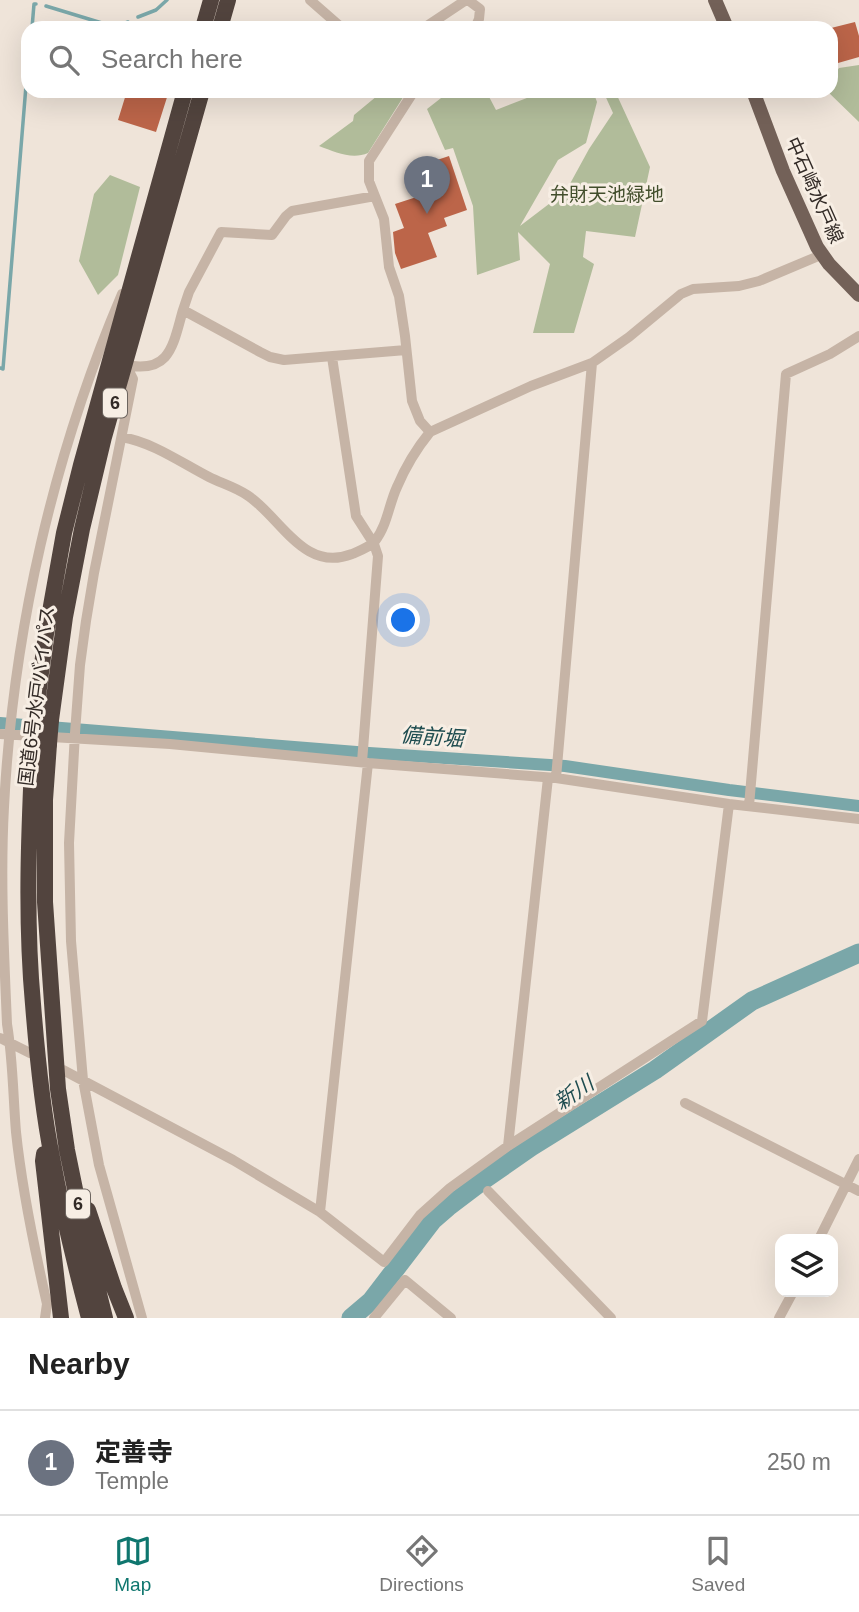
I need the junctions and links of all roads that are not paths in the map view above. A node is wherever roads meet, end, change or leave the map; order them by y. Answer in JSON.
{"nodes":[{"id":1,"x":211,"y":0,"type":"edge"},
{"id":2,"x":228,"y":0,"type":"edge"},
{"id":3,"x":310,"y":0,"type":"edge"},
{"id":4,"x":467,"y":0,"type":"edge"},
{"id":5,"x":715,"y":0,"type":"edge"},
{"id":6,"x":205,"y":21,"type":"edge"},
{"id":7,"x":222,"y":21,"type":"edge"},
{"id":8,"x":334,"y":21,"type":"edge"},
{"id":9,"x":435,"y":21,"type":"edge"},
{"id":10,"x":479,"y":21,"type":"edge"},
{"id":11,"x":724,"y":21,"type":"edge"},
{"id":12,"x":183,"y":98,"type":"edge"},
{"id":13,"x":200,"y":98,"type":"edge"},
{"id":14,"x":410,"y":98,"type":"edge"},
{"id":15,"x":756,"y":98,"type":"edge"},
{"id":16,"x":375,"y":196,"type":"junction"},
{"id":17,"x":821,"y":255,"type":"junction"},
{"id":18,"x":139,"y":256,"type":"junction"},
{"id":19,"x":859,"y":295,"type":"edge"},
{"id":20,"x":183,"y":310,"type":"junction"},
{"id":21,"x":859,"y":336,"type":"edge"},
{"id":22,"x":406,"y":350,"type":"junction"},
{"id":23,"x":332,"y":357,"type":"junction"},
{"id":24,"x":592,"y":363,"type":"junction"},
{"id":25,"x":126,"y":365,"type":"junction"},
{"id":26,"x":430,"y":432,"type":"junction"},
{"id":27,"x":122,"y":437,"type":"junction"},
{"id":28,"x":373,"y":544,"type":"junction"},
{"id":29,"x":43,"y":720,"type":"junction"},
{"id":30,"x":7,"y":729,"type":"edge"},
{"id":31,"x":75,"y":732,"type":"junction"},
{"id":32,"x":41,"y":744,"type":"junction"},
{"id":33,"x":364,"y":758,"type":"junction"},
{"id":34,"x":555,"y":773,"type":"junction"},
{"id":35,"x":3,"y":789,"type":"edge"},
{"id":36,"x":749,"y":799,"type":"junction"},
{"id":37,"x":729,"y":804,"type":"junction"},
{"id":38,"x":859,"y":819,"type":"edge"},
{"id":39,"x":5,"y":1041,"type":"edge"},
{"id":40,"x":30,"y":1053,"type":"dead end"},
{"id":41,"x":63,"y":1070,"type":"dead end"},
{"id":42,"x":83,"y":1080,"type":"junction"},
{"id":43,"x":58,"y":1088,"type":"junction"},
{"id":44,"x":685,"y":1103,"type":"dead end"},
{"id":45,"x":47,"y":1124,"type":"junction"},
{"id":46,"x":508,"y":1146,"type":"junction"},
{"id":47,"x":859,"y":1159,"type":"edge"},
{"id":48,"x":846,"y":1185,"type":"junction"},
{"id":49,"x":488,"y":1191,"type":"dead end"},
{"id":50,"x":859,"y":1191,"type":"edge"},
{"id":51,"x":320,"y":1212,"type":"junction"},
{"id":52,"x":822,"y":1234,"type":"edge"},
{"id":53,"x":790,"y":1297,"type":"edge"},
{"id":54,"x":45,"y":1318,"type":"edge"},
{"id":55,"x":61,"y":1318,"type":"edge"},
{"id":56,"x":89,"y":1318,"type":"edge"},
{"id":57,"x":105,"y":1318,"type":"edge"},
{"id":58,"x":126,"y":1318,"type":"edge"},
{"id":59,"x":142,"y":1318,"type":"edge"},
{"id":60,"x":374,"y":1318,"type":"edge"},
{"id":61,"x":451,"y":1318,"type":"edge"},
{"id":62,"x":611,"y":1318,"type":"edge"},
{"id":63,"x":779,"y":1318,"type":"edge"}],
"edges":[{"from":1,"to":6,"type":"highway"},
{"from":2,"to":7,"type":"highway"},
{"from":3,"to":8,"type":"street"},
{"from":4,"to":9,"type":"street"},
{"from":4,"to":10,"type":"street"},
{"from":5,"to":11,"type":"main road"},
{"from":12,"to":18,"type":"highway","name":"国道6号水戸バイパス","number":"6"},
{"from":13,"to":25,"type":"highway","name":"国道6号水戸バイパス","number":"6"},
{"from":14,"to":16,"type":"street"},
{"from":15,"to":17,"type":"main road","name":"中石崎水戸線"},
{"from":16,"to":20,"type":"street"},
{"from":16,"to":22,"type":"street"},
{"from":17,"to":19,"type":"main road","name":"中石崎水戸線"},
{"from":17,"to":24,"type":"street"},
{"from":18,"to":29,"type":"highway","name":"国道6号水戸バイパス","number":"6"},
{"from":18,"to":30,"type":"street"},
{"from":20,"to":23,"type":"street"},
{"from":20,"to":25,"type":"street"},
{"from":21,"to":36,"type":"street"},
{"from":22,"to":23,"type":"street"},
{"from":22,"to":26,"type":"street"},
{"from":23,"to":28,"type":"street"},
{"from":24,"to":26,"type":"street"},
{"from":24,"to":34,"type":"street"},
{"from":25,"to":27,"type":"street"},
{"from":25,"to":29,"type":"highway","name":"国道6号水戸バイパス","number":"6"},
{"from":26,"to":28,"type":"street"},
{"from":27,"to":28,"type":"street"},
{"from":27,"to":31,"type":"street"},
{"from":28,"to":33,"type":"street"},
{"from":29,"to":32,"type":"highway","name":"国道6号水戸バイパス","number":"6","bridge":true},
{"from":30,"to":31,"type":"street"},
{"from":30,"to":35,"type":"street"},
{"from":31,"to":33,"type":"street"},
{"from":31,"to":42,"type":"street"},
{"from":32,"to":43,"type":"highway","name":"国道6号水戸バイパス","number":"6"},
{"from":32,"to":45,"type":"highway","name":"国道6号水戸バイパス","number":"6"},
{"from":33,"to":34,"type":"street"},
{"from":33,"to":51,"type":"street"},
{"from":34,"to":37,"type":"street"},
{"from":34,"to":46,"type":"street"},
{"from":35,"to":39,"type":"street"},
{"from":36,"to":37,"type":"street"},
{"from":36,"to":38,"type":"street"},
{"from":37,"to":46,"type":"street"},
{"from":39,"to":40,"type":"street"},
{"from":39,"to":54,"type":"street"},
{"from":41,"to":42,"type":"street"},
{"from":42,"to":51,"type":"street"},
{"from":42,"to":59,"type":"street"},
{"from":43,"to":57,"type":"highway","name":"国道6号水戸バイパス","number":"6"},
{"from":43,"to":58,"type":"highway"},
{"from":44,"to":48,"type":"street"},
{"from":45,"to":55,"type":"highway"},
{"from":45,"to":56,"type":"highway","name":"国道6号水戸バイパス","number":"6"},
{"from":46,"to":51,"type":"street"},
{"from":47,"to":48,"type":"street"},
{"from":48,"to":50,"type":"street"},
{"from":48,"to":52,"type":"street"},
{"from":49,"to":62,"type":"street"},
{"from":53,"to":63,"type":"street"},
{"from":60,"to":61,"type":"street"}]}
